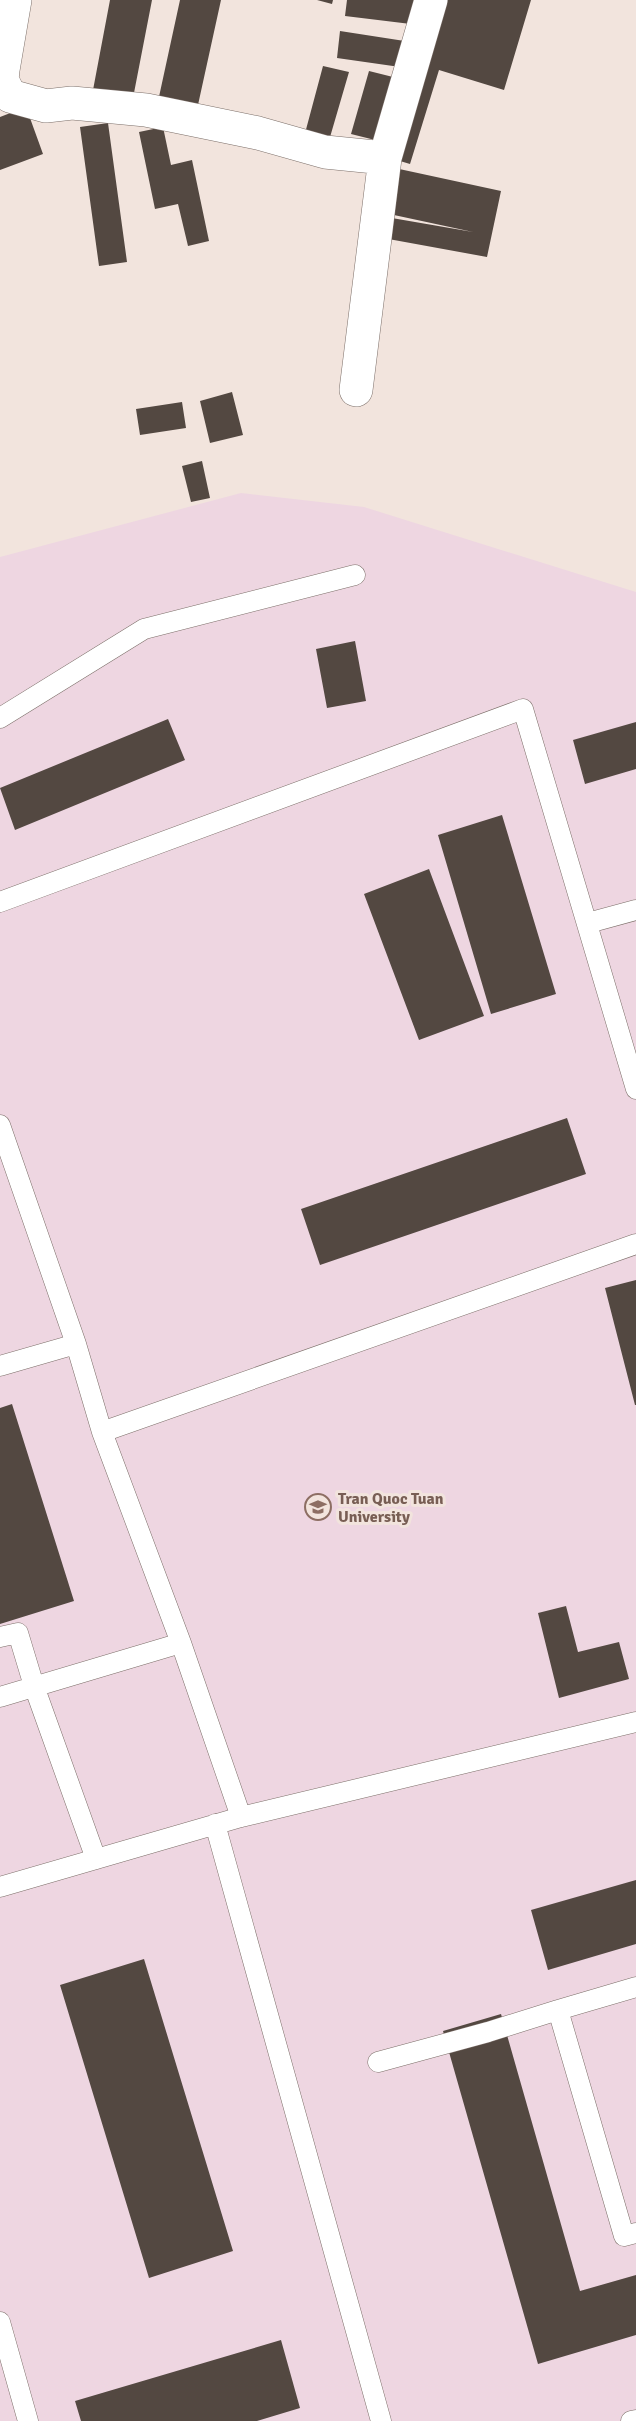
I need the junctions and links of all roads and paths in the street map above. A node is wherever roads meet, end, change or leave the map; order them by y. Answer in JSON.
{"nodes":[{"id":1,"x":15,"y":0,"type":"edge"},
{"id":2,"x":431,"y":0,"type":"edge"},
{"id":3,"x":386,"y":158,"type":"junction"},
{"id":4,"x":356,"y":390,"type":"dead end"},
{"id":5,"x":355,"y":575,"type":"dead end"},
{"id":6,"x":0,"y":718,"type":"edge"},
{"id":7,"x":0,"y":902,"type":"edge"},
{"id":8,"x":636,"y":910,"type":"edge"},
{"id":9,"x":588,"y":923,"type":"junction"},
{"id":10,"x":636,"y":1089,"type":"edge"},
{"id":11,"x":0,"y":1125,"type":"edge"},
{"id":12,"x":636,"y":1244,"type":"edge"},
{"id":13,"x":76,"y":1344,"type":"junction"},
{"id":14,"x":0,"y":1366,"type":"edge"},
{"id":15,"x":102,"y":1432,"type":"junction"},
{"id":16,"x":0,"y":1637,"type":"edge"},
{"id":17,"x":181,"y":1643,"type":"junction"},
{"id":18,"x":34,"y":1686,"type":"junction"},
{"id":19,"x":0,"y":1696,"type":"edge"},
{"id":20,"x":636,"y":1722,"type":"edge"},
{"id":21,"x":241,"y":1817,"type":"junction"},
{"id":22,"x":215,"y":1824,"type":"junction"},
{"id":23,"x":96,"y":1859,"type":"junction"},
{"id":24,"x":0,"y":1887,"type":"edge"},
{"id":25,"x":636,"y":1987,"type":"edge"},
{"id":26,"x":558,"y":2010,"type":"junction"},
{"id":27,"x":378,"y":2062,"type":"dead end"},
{"id":28,"x":636,"y":2233,"type":"edge"},
{"id":29,"x":0,"y":2322,"type":"edge"},
{"id":30,"x":636,"y":2420,"type":"edge"},
{"id":31,"x":28,"y":2421,"type":"edge"},
{"id":32,"x":381,"y":2421,"type":"edge"},
{"id":33,"x":631,"y":2421,"type":"edge"}],
"edges":[{"from":1,"to":3,"type":"street"},
{"from":2,"to":3,"type":"street"},
{"from":3,"to":4,"type":"street"},
{"from":5,"to":6,"type":"lane"},
{"from":7,"to":9,"type":"lane"},
{"from":8,"to":9,"type":"lane"},
{"from":9,"to":10,"type":"lane"},
{"from":11,"to":13,"type":"lane"},
{"from":12,"to":15,"type":"lane"},
{"from":13,"to":14,"type":"lane"},
{"from":13,"to":15,"type":"lane"},
{"from":15,"to":17,"type":"lane"},
{"from":16,"to":18,"type":"lane"},
{"from":17,"to":18,"type":"lane"},
{"from":17,"to":21,"type":"lane"},
{"from":18,"to":19,"type":"lane"},
{"from":18,"to":23,"type":"lane"},
{"from":20,"to":21,"type":"lane"},
{"from":21,"to":22,"type":"lane"},
{"from":22,"to":23,"type":"lane"},
{"from":22,"to":32,"type":"lane"},
{"from":23,"to":24,"type":"lane"},
{"from":25,"to":26,"type":"lane"},
{"from":26,"to":27,"type":"lane"},
{"from":26,"to":28,"type":"lane"},
{"from":29,"to":31,"type":"lane"},
{"from":30,"to":33,"type":"lane"}]}
